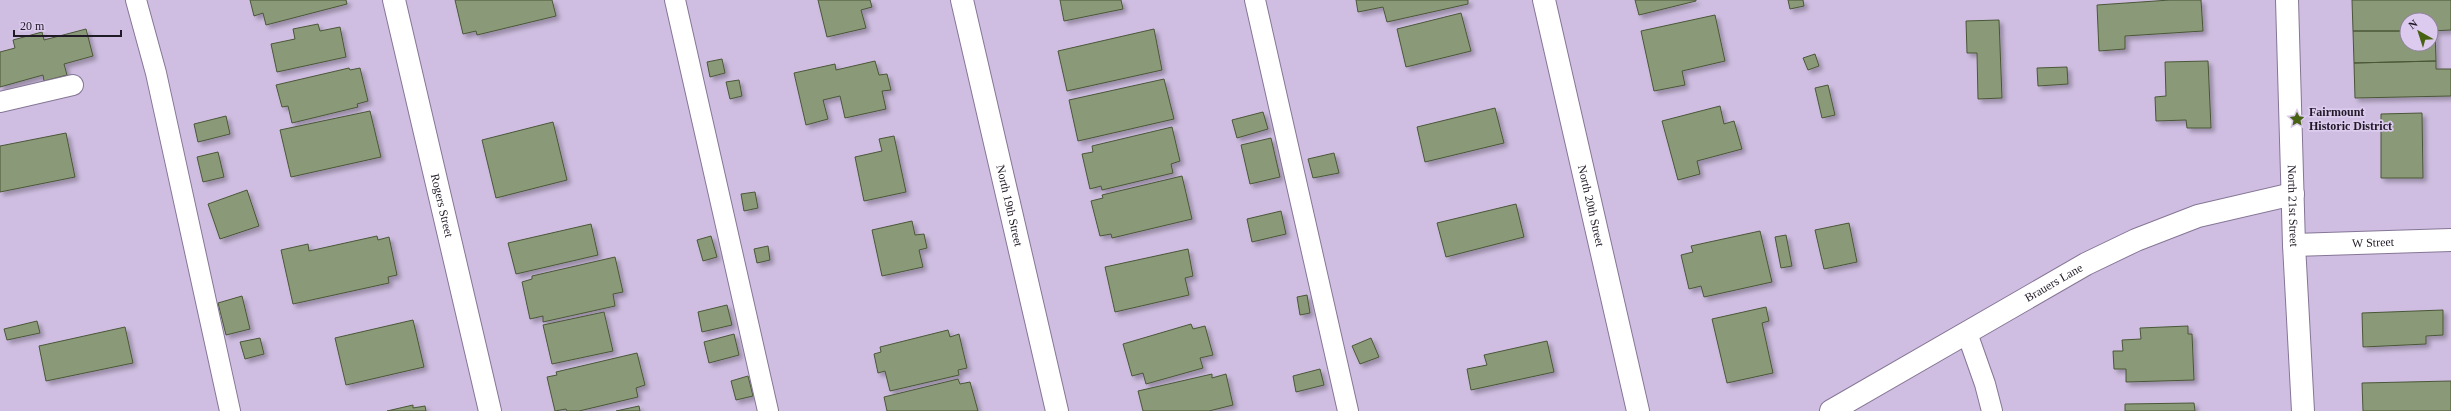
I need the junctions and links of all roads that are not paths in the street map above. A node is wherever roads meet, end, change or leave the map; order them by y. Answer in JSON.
{"nodes":[{"id":1,"x":136,"y":0,"type":"edge"},
{"id":2,"x":394,"y":0,"type":"edge"},
{"id":3,"x":675,"y":0,"type":"edge"},
{"id":4,"x":962,"y":0,"type":"edge"},
{"id":5,"x":1255,"y":0,"type":"edge"},
{"id":6,"x":1544,"y":0,"type":"edge"},
{"id":7,"x":2287,"y":0,"type":"edge"},
{"id":8,"x":74,"y":85,"type":"dead end"},
{"id":9,"x":0,"y":102,"type":"edge"},
{"id":10,"x":2293,"y":194,"type":"junction"},
{"id":11,"x":2451,"y":240,"type":"edge"},
{"id":12,"x":2294,"y":245,"type":"junction"},
{"id":13,"x":1966,"y":334,"type":"junction"},
{"id":14,"x":230,"y":411,"type":"edge"},
{"id":15,"x":490,"y":411,"type":"edge"},
{"id":16,"x":768,"y":411,"type":"edge"},
{"id":17,"x":1057,"y":411,"type":"edge"},
{"id":18,"x":1348,"y":411,"type":"edge"},
{"id":19,"x":1638,"y":411,"type":"edge"},
{"id":20,"x":1831,"y":411,"type":"edge"},
{"id":21,"x":1992,"y":411,"type":"edge"},
{"id":22,"x":2303,"y":411,"type":"edge"}],
"edges":[{"from":1,"to":14,"type":"lane"},
{"from":2,"to":15,"type":"street","name":"Rogers Street"},
{"from":3,"to":16,"type":"lane"},
{"from":4,"to":17,"type":"street","name":"North 19th Street"},
{"from":5,"to":18,"type":"lane"},
{"from":6,"to":19,"type":"street","name":"North 20th Street"},
{"from":7,"to":10,"type":"street","name":"North 21st Street"},
{"from":8,"to":9,"type":"lane"},
{"from":10,"to":12,"type":"street","name":"North 21st Street"},
{"from":10,"to":13,"type":"street","name":"Brauers Lane"},
{"from":11,"to":12,"type":"street","name":"W Street"},
{"from":12,"to":22,"type":"street","name":"North 21st Street"},
{"from":13,"to":20,"type":"street","name":"Brauers Lane"},
{"from":13,"to":21,"type":"lane"}]}
